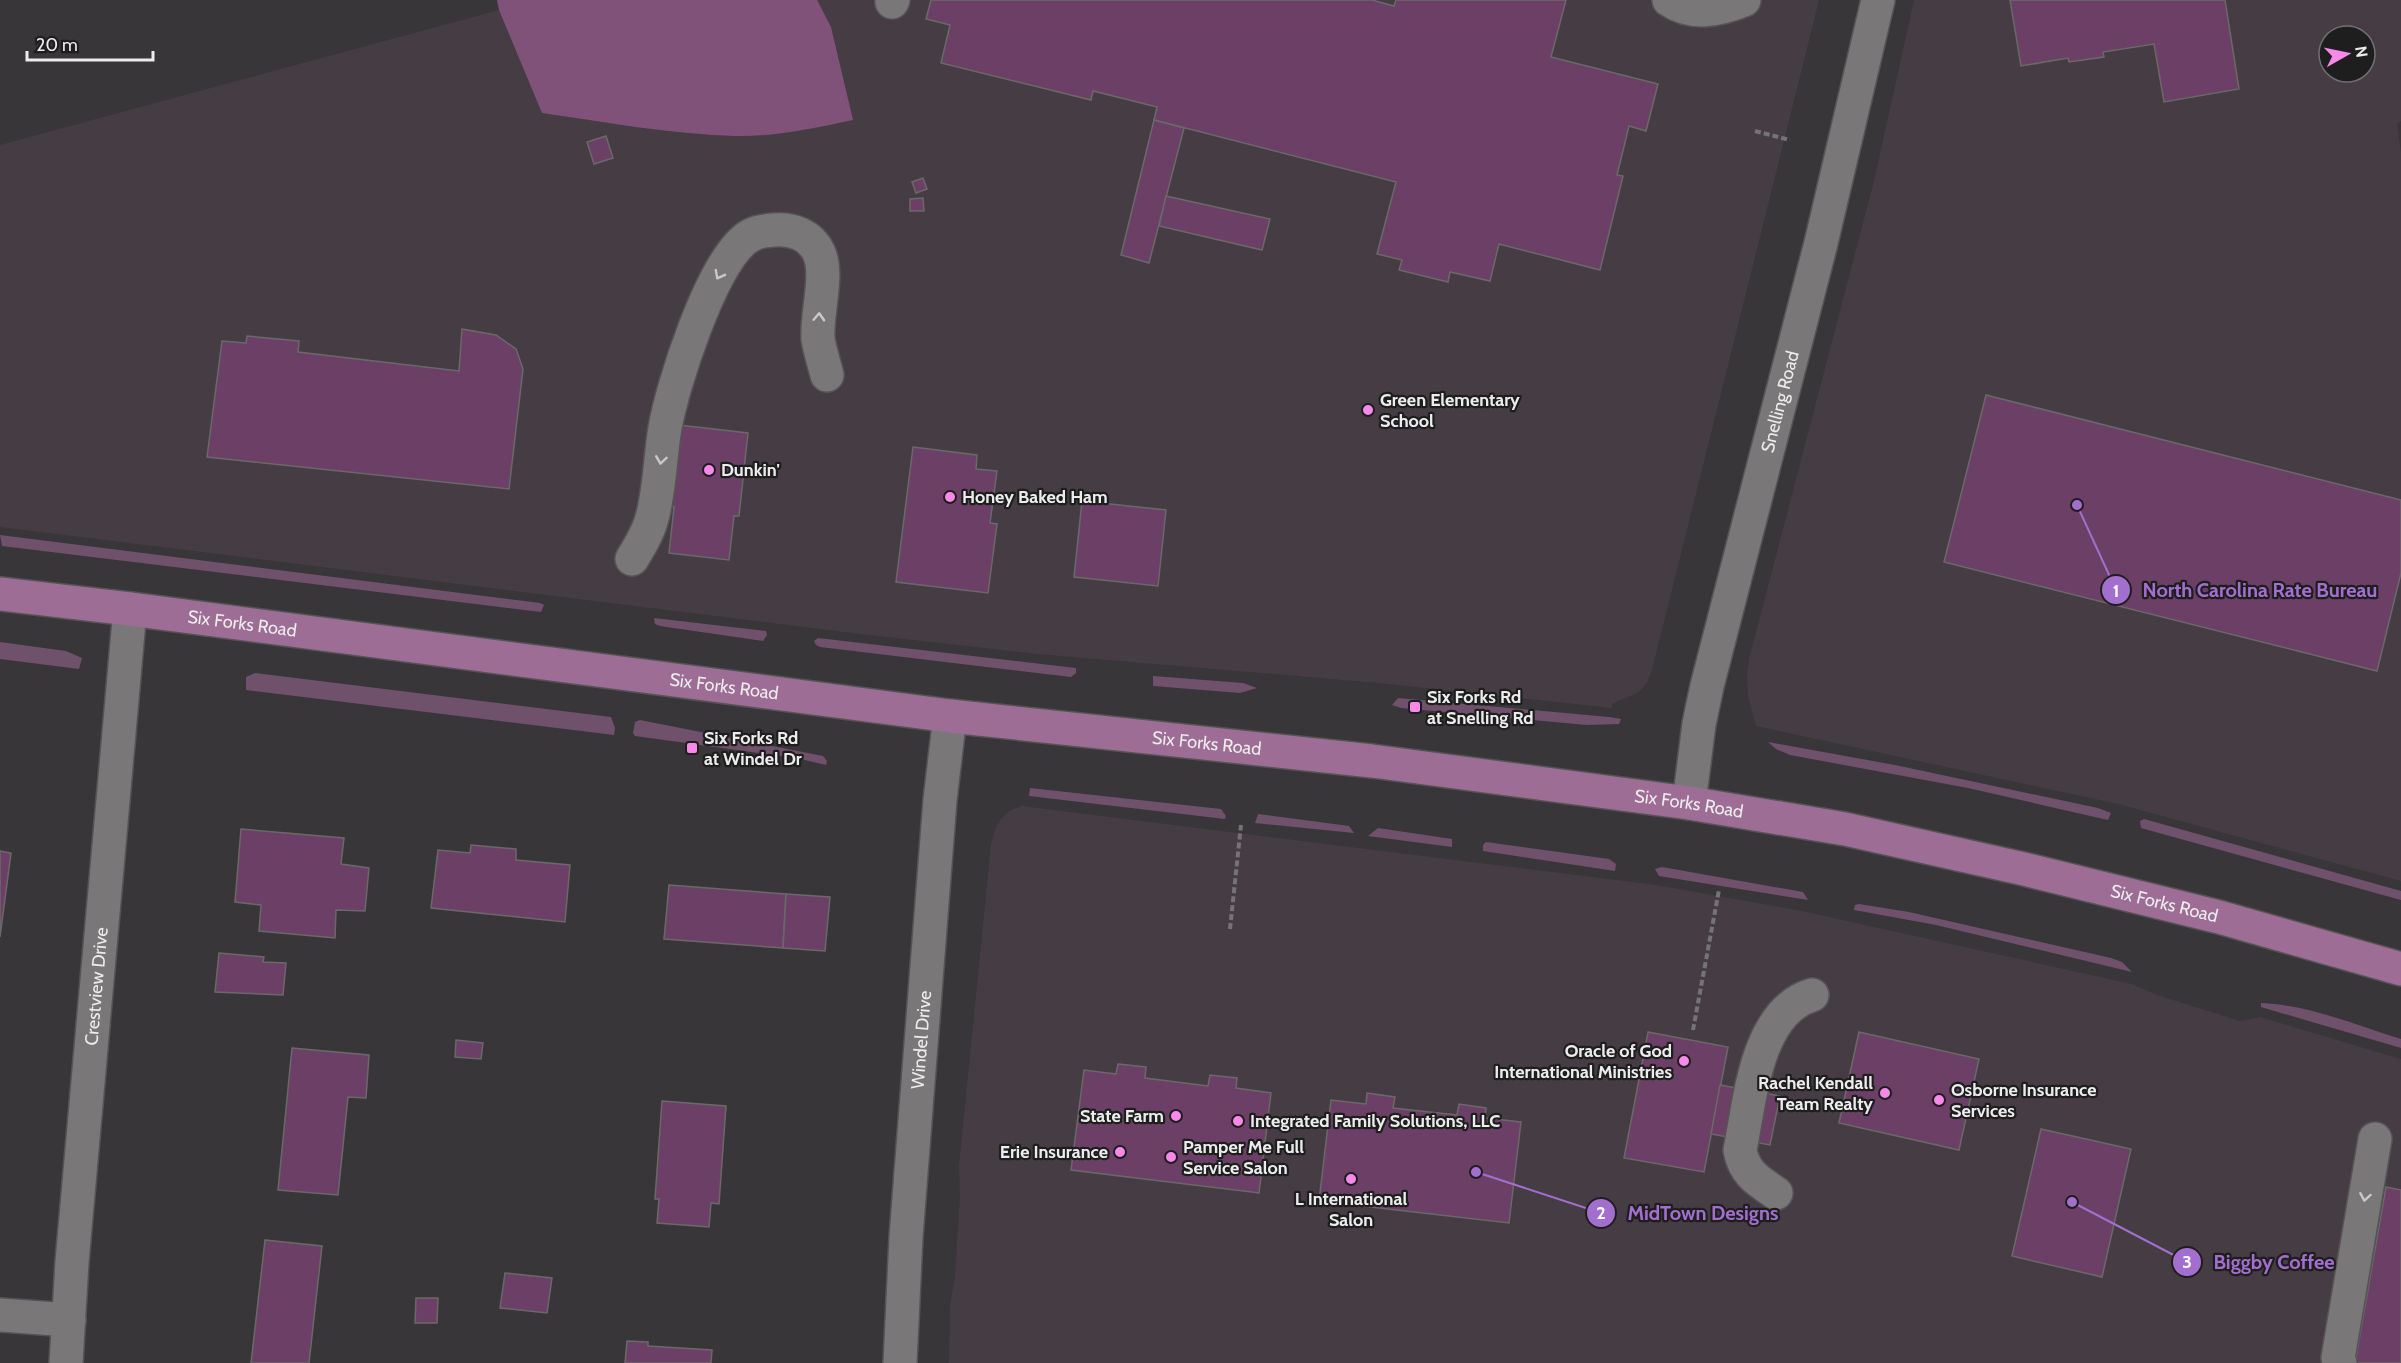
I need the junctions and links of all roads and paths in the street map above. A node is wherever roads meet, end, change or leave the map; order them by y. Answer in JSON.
{"nodes":[{"id":1,"x":1669,"y":0,"type":"edge"},
{"id":2,"x":1744,"y":0,"type":"edge"},
{"id":3,"x":1878,"y":0,"type":"edge"},
{"id":4,"x":1755,"y":131,"type":"dead end"},
{"id":5,"x":1790,"y":140,"type":"dead end"},
{"id":6,"x":827,"y":375,"type":"dead end"},
{"id":7,"x":632,"y":559,"type":"dead end"},
{"id":8,"x":0,"y":594,"type":"edge"},
{"id":9,"x":130,"y":609,"type":"junction"},
{"id":10,"x":950,"y":716,"type":"junction"},
{"id":11,"x":1689,"y":804,"type":"junction"},
{"id":12,"x":1241,"y":825,"type":"dead end"},
{"id":13,"x":1719,"y":890,"type":"dead end"},
{"id":14,"x":1230,"y":929,"type":"dead end"},
{"id":15,"x":2401,"y":969,"type":"edge"},
{"id":16,"x":1812,"y":995,"type":"dead end"},
{"id":17,"x":1693,"y":1030,"type":"dead end"},
{"id":18,"x":2375,"y":1139,"type":"dead end"},
{"id":19,"x":1776,"y":1193,"type":"dead end"},
{"id":20,"x":0,"y":1315,"type":"edge"},
{"id":21,"x":69,"y":1320,"type":"junction"},
{"id":22,"x":66,"y":1363,"type":"edge"},
{"id":23,"x":900,"y":1363,"type":"edge"},
{"id":24,"x":2340,"y":1363,"type":"edge"}],
"edges":[{"from":1,"to":2,"type":"street"},
{"from":3,"to":11,"type":"street","name":"Snelling Road"},
{"from":4,"to":5,"type":"path"},
{"from":6,"to":7,"type":"street","one_way":true},
{"from":8,"to":9,"type":"main road","name":"Six Forks Road"},
{"from":9,"to":10,"type":"main road","name":"Six Forks Road"},
{"from":9,"to":21,"type":"street","name":"Crestview Drive"},
{"from":10,"to":11,"type":"main road","name":"Six Forks Road"},
{"from":10,"to":23,"type":"street","name":"Windel Drive"},
{"from":11,"to":15,"type":"main road","name":"Six Forks Road"},
{"from":12,"to":14,"type":"path"},
{"from":13,"to":17,"type":"path"},
{"from":16,"to":19,"type":"street"},
{"from":18,"to":24,"type":"street","one_way":true},
{"from":20,"to":21,"type":"street"},
{"from":21,"to":22,"type":"street","name":"Crestview Drive"}]}
